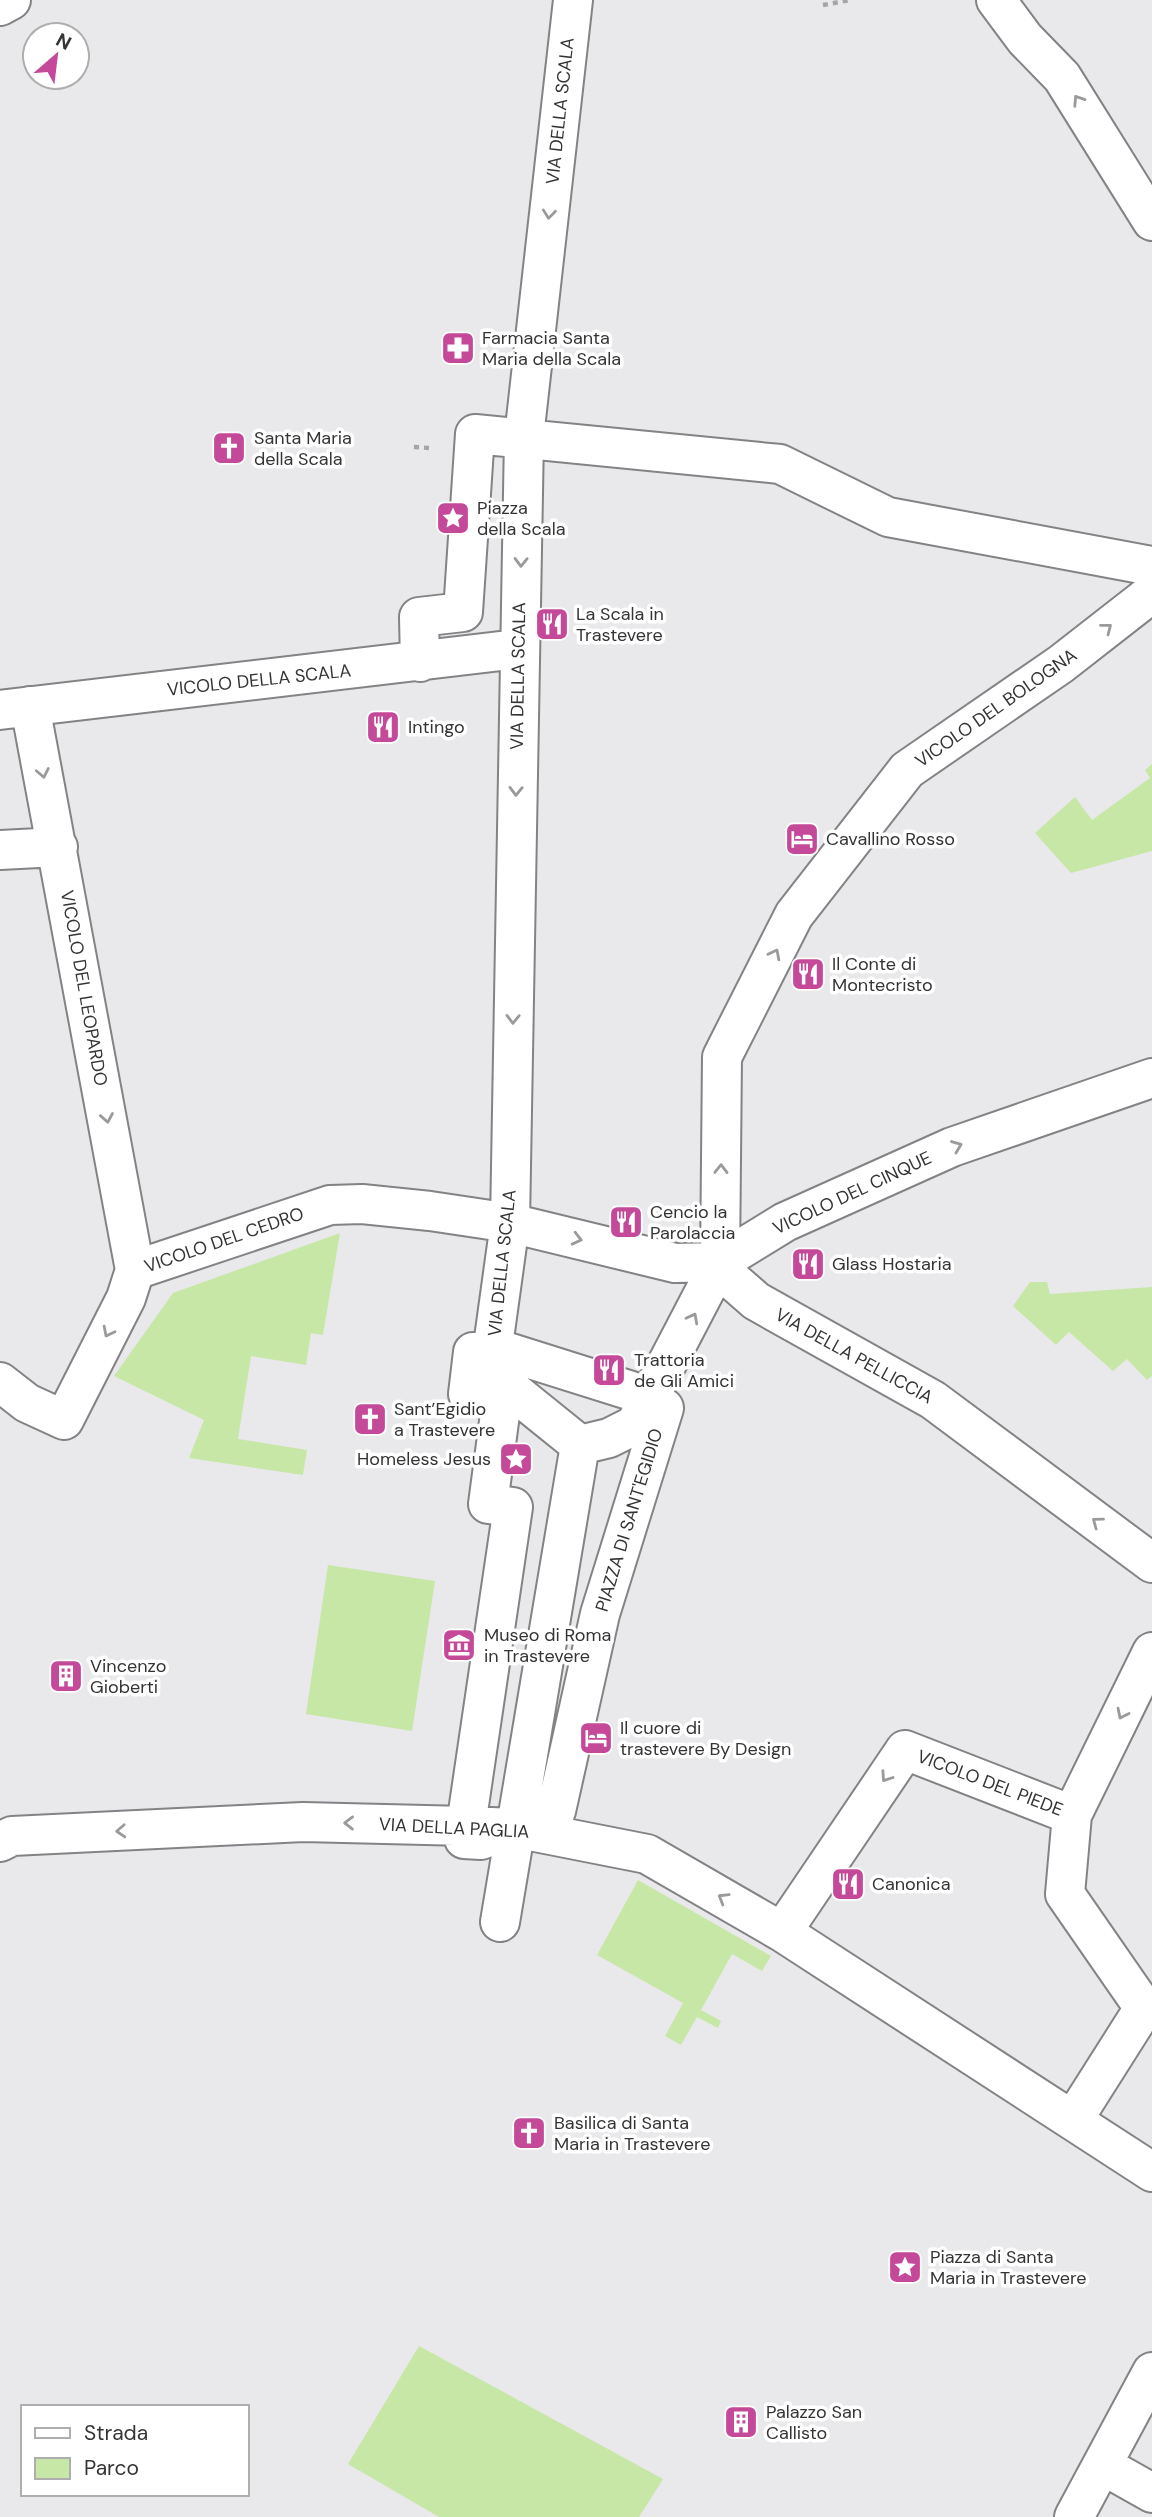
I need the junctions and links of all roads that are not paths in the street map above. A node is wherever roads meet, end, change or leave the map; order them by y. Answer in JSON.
{"nodes":[{"id":1,"x":11,"y":0,"type":"edge"},
{"id":2,"x":573,"y":0,"type":"edge"},
{"id":3,"x":996,"y":0,"type":"edge"},
{"id":4,"x":0,"y":6,"type":"edge"},
{"id":5,"x":1134,"y":159,"type":"edge"},
{"id":6,"x":1152,"y":221,"type":"edge"},
{"id":7,"x":524,"y":437,"type":"junction"},
{"id":8,"x":1152,"y":566,"type":"edge"},
{"id":9,"x":1152,"y":593,"type":"edge"},
{"id":10,"x":518,"y":649,"type":"junction"},
{"id":11,"x":420,"y":662,"type":"junction"},
{"id":12,"x":15,"y":708,"type":"edge"},
{"id":13,"x":58,"y":847,"type":"junction"},
{"id":14,"x":0,"y":850,"type":"edge"},
{"id":15,"x":1152,"y":1079,"type":"edge"},
{"id":16,"x":510,"y":1223,"type":"junction"},
{"id":17,"x":720,"y":1262,"type":"junction"},
{"id":18,"x":135,"y":1270,"type":"junction"},
{"id":19,"x":492,"y":1353,"type":"junction"},
{"id":20,"x":0,"y":1382,"type":"edge"},
{"id":21,"x":650,"y":1400,"type":"junction"},
{"id":22,"x":580,"y":1445,"type":"junction"},
{"id":23,"x":1152,"y":1563,"type":"edge"},
{"id":24,"x":1152,"y":1652,"type":"edge"},
{"id":25,"x":1072,"y":1815,"type":"junction"},
{"id":26,"x":466,"y":1825,"type":"junction"},
{"id":27,"x":515,"y":1828,"type":"junction"},
{"id":28,"x":0,"y":1842,"type":"edge"},
{"id":29,"x":500,"y":1922,"type":"dead end"},
{"id":30,"x":782,"y":1932,"type":"junction"},
{"id":31,"x":1073,"y":2120,"type":"junction"},
{"id":32,"x":1152,"y":2172,"type":"edge"},
{"id":33,"x":1152,"y":2372,"type":"edge"},
{"id":34,"x":1104,"y":2466,"type":"junction"},
{"id":35,"x":1152,"y":2493,"type":"edge"},
{"id":36,"x":1074,"y":2516,"type":"edge"}],
"edges":[{"from":1,"to":4,"type":"street"},
{"from":2,"to":7,"type":"street","name":"VIA DELLA SCALA","one_way":true},
{"from":5,"to":3,"type":"street","one_way":true},
{"from":5,"to":6,"type":"street"},
{"from":7,"to":8,"type":"street"},
{"from":7,"to":10,"type":"street","name":"VIA DELLA SCALA","one_way":true},
{"from":7,"to":11,"type":"street"},
{"from":17,"to":9,"type":"street","name":"VICOLO DEL BOLOGNA","one_way":true},
{"from":10,"to":11,"type":"street","name":"VICOLO DELLA SCALA"},
{"from":10,"to":16,"type":"street","name":"VIA DELLA SCALA","one_way":true},
{"from":11,"to":12,"type":"street","name":"VICOLO DELLA SCALA"},
{"from":12,"to":13,"type":"street","name":"VICOLO DEL LEOPARDO","one_way":true},
{"from":13,"to":14,"type":"street"},
{"from":13,"to":18,"type":"street","name":"VICOLO DEL LEOPARDO","one_way":true},
{"from":17,"to":15,"type":"street","name":"VICOLO DEL CINQUE","one_way":true},
{"from":16,"to":17,"type":"street","one_way":true},
{"from":16,"to":18,"type":"street","name":"VICOLO DEL CEDRO"},
{"from":16,"to":19,"type":"street","name":"VIA DELLA SCALA"},
{"from":21,"to":17,"type":"street","one_way":true},
{"from":23,"to":17,"type":"street","name":"VIA DELLA PELLICCIA","one_way":true},
{"from":18,"to":20,"type":"street","name":"VICOLO DEL CEDRO","one_way":true},
{"from":19,"to":21,"type":"street","name":"PIAZZA DI SANT'EGIDIO"},
{"from":19,"to":22,"type":"street"},
{"from":19,"to":26,"type":"street"},
{"from":21,"to":22,"type":"street","name":"PIAZZA DI SANT'EGIDIO"},
{"from":21,"to":27,"type":"street","name":"PIAZZA DI SANT'EGIDIO"},
{"from":22,"to":27,"type":"street"},
{"from":24,"to":25,"type":"street","name":"VICOLO DEL PIEDE","one_way":true},
{"from":25,"to":30,"type":"street","name":"VICOLO DEL PIEDE","one_way":true},
{"from":25,"to":31,"type":"street"},
{"from":26,"to":27,"type":"street","name":"VIA DELLA PAGLIA"},
{"from":26,"to":28,"type":"street","name":"VIA DELLA PAGLIA","one_way":true},
{"from":27,"to":29,"type":"street"},
{"from":30,"to":27,"type":"street","name":"VIA DELLA PAGLIA","one_way":true},
{"from":30,"to":31,"type":"street","name":"VIA DELLA PAGLIA"},
{"from":31,"to":32,"type":"street"},
{"from":33,"to":34,"type":"street"},
{"from":34,"to":35,"type":"street"},
{"from":34,"to":36,"type":"street"}]}
